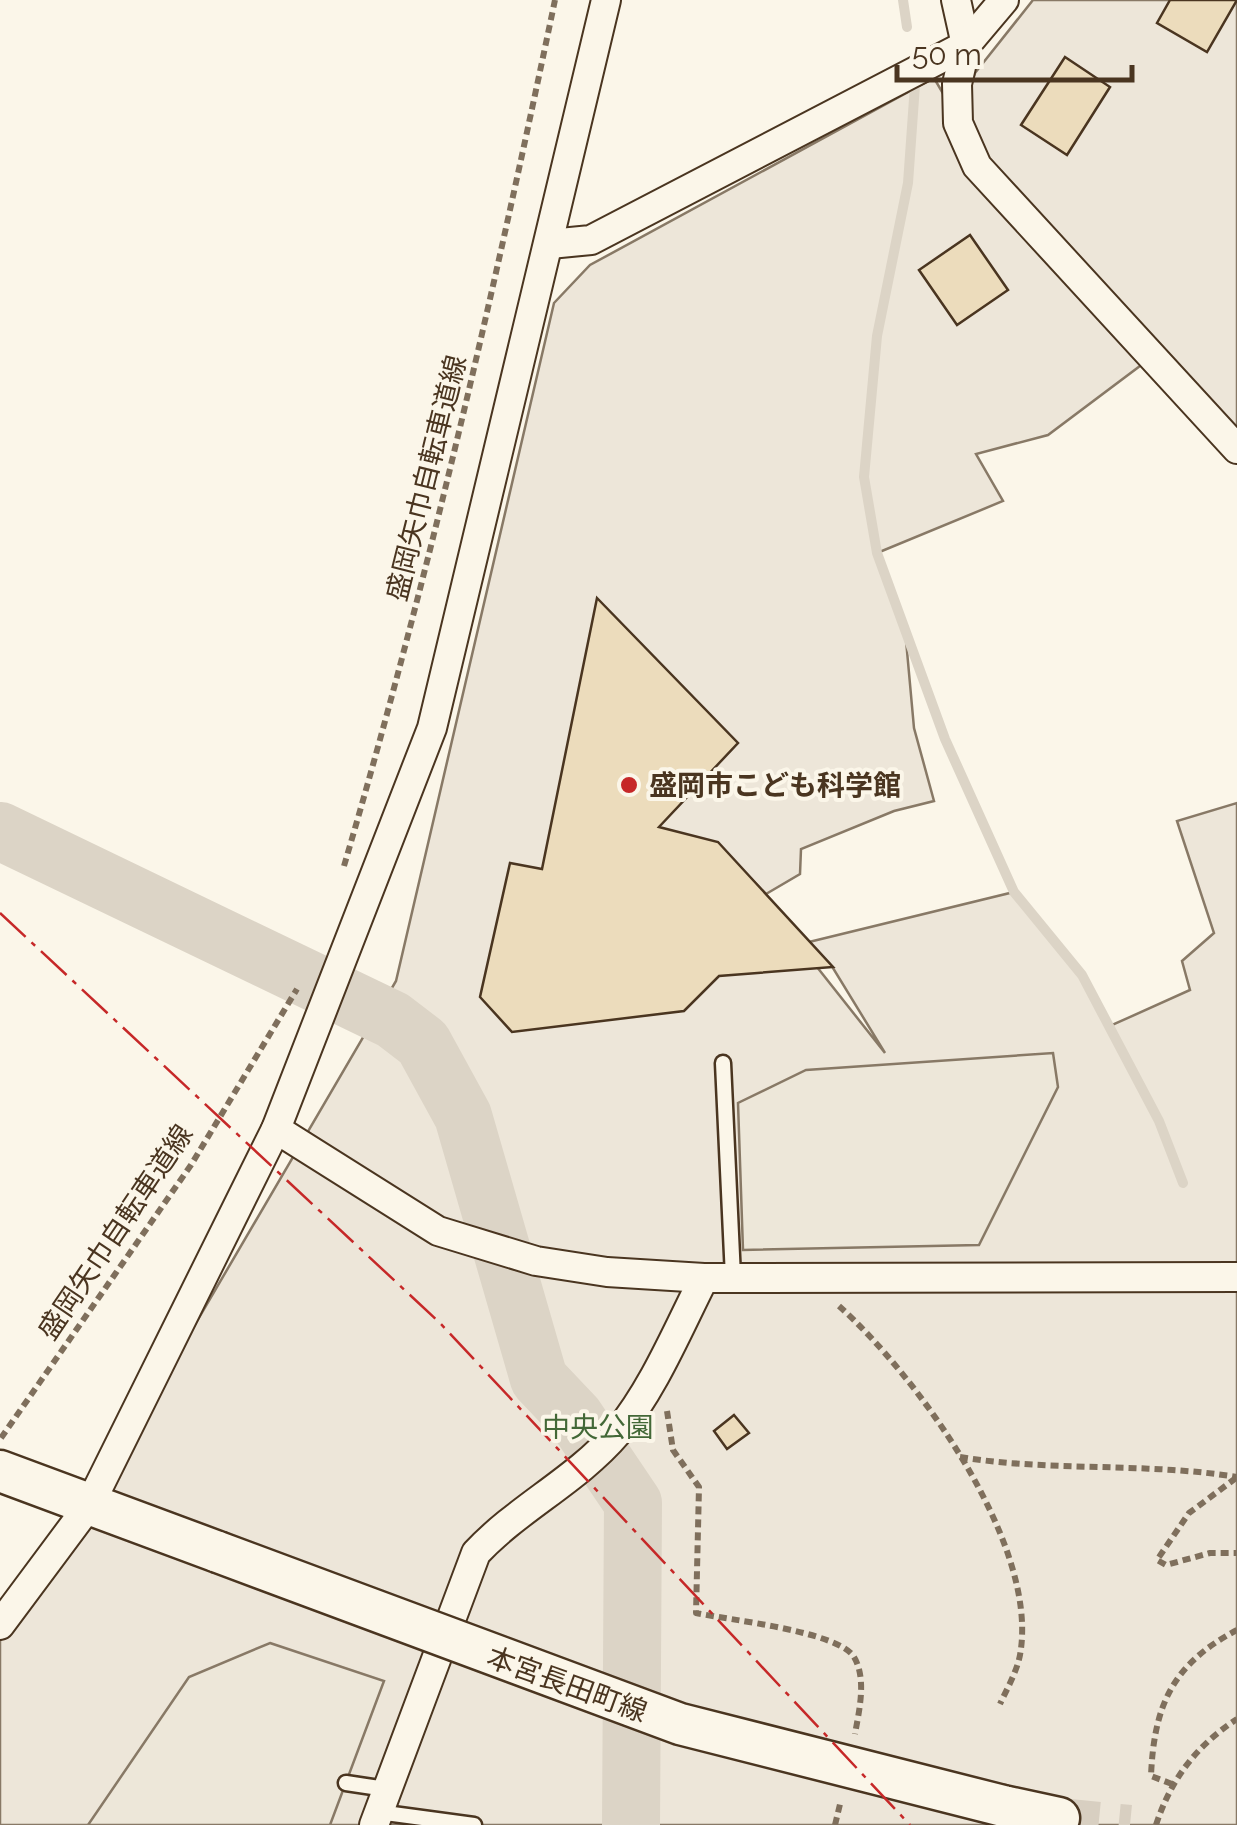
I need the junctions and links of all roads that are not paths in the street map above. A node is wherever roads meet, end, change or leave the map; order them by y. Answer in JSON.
{"nodes":[{"id":1,"x":606,"y":0,"type":"edge"},
{"id":2,"x":956,"y":0,"type":"edge"},
{"id":3,"x":1004,"y":0,"type":"edge"},
{"id":4,"x":966,"y":45,"type":"junction"},
{"id":5,"x":550,"y":244,"type":"junction"},
{"id":6,"x":1237,"y":449,"type":"edge"},
{"id":7,"x":723,"y":1063,"type":"dead end"},
{"id":8,"x":276,"y":1129,"type":"junction"},
{"id":9,"x":1237,"y":1277,"type":"edge"},
{"id":10,"x":704,"y":1278,"type":"junction"},
{"id":11,"x":733,"y":1278,"type":"junction"},
{"id":12,"x":17,"y":1478,"type":"edge"},
{"id":13,"x":90,"y":1504,"type":"junction"},
{"id":14,"x":0,"y":1626,"type":"edge"},
{"id":15,"x":346,"y":1784,"type":"dead end"},
{"id":16,"x":379,"y":1809,"type":"edge"},
{"id":17,"x":1058,"y":1818,"type":"dead end"},
{"id":18,"x":474,"y":1825,"type":"edge"}],
"edges":[{"from":1,"to":5,"type":"street"},
{"from":2,"to":4,"type":"street"},
{"from":3,"to":4,"type":"street"},
{"from":4,"to":5,"type":"street"},
{"from":4,"to":6,"type":"street"},
{"from":5,"to":8,"type":"street"},
{"from":7,"to":11,"type":"lane"},
{"from":8,"to":10,"type":"street"},
{"from":8,"to":13,"type":"street"},
{"from":9,"to":11,"type":"street"},
{"from":10,"to":11,"type":"street"},
{"from":10,"to":16,"type":"street"},
{"from":12,"to":13,"type":"main road","name":"本宮長田町線"},
{"from":13,"to":14,"type":"street"},
{"from":13,"to":17,"type":"main road","name":"本宮長田町線","bridge":true},
{"from":15,"to":16,"type":"lane"},
{"from":16,"to":18,"type":"lane"}]}
